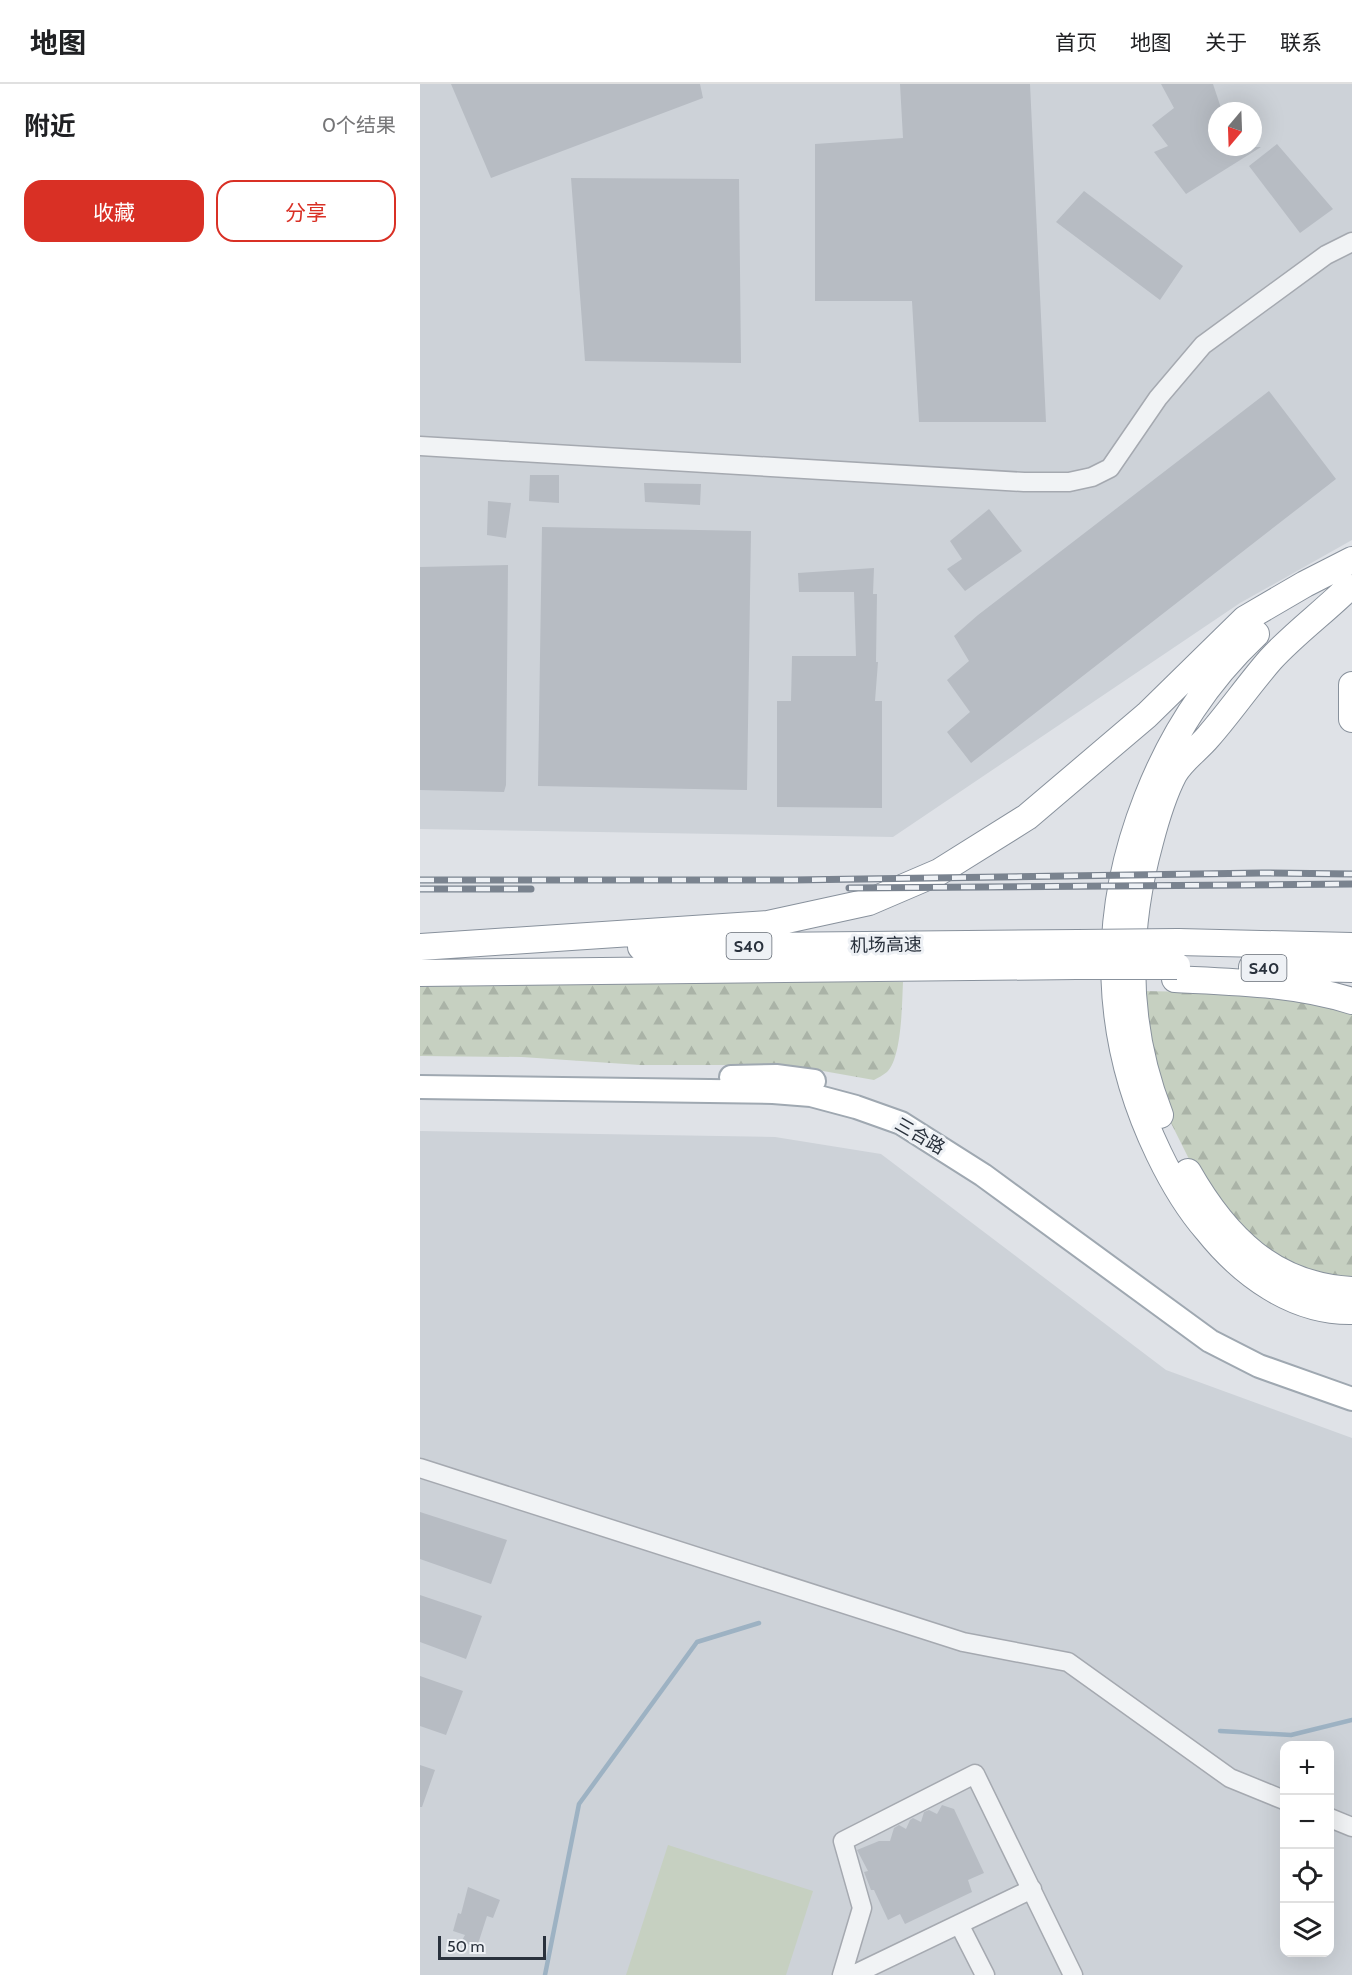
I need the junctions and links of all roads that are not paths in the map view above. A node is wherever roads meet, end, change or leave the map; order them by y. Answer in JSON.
{"nodes":[{"id":1,"x":1352,"y":242,"type":"edge"},
{"id":2,"x":420,"y":446,"type":"edge"},
{"id":3,"x":1352,"y":561,"type":"edge"},
{"id":4,"x":1352,"y":588,"type":"edge"},
{"id":5,"x":1352,"y":686,"type":"edge"},
{"id":6,"x":1352,"y":719,"type":"edge"},
{"id":7,"x":1352,"y":946,"type":"edge"},
{"id":8,"x":420,"y":948,"type":"edge"},
{"id":9,"x":1077,"y":955,"type":"junction"},
{"id":10,"x":1177,"y":962,"type":"junction"},
{"id":11,"x":1352,"y":969,"type":"edge"},
{"id":12,"x":420,"y":973,"type":"edge"},
{"id":13,"x":1352,"y":1001,"type":"edge"},
{"id":14,"x":420,"y":1072,"type":"edge"},
{"id":15,"x":420,"y":1087,"type":"edge"},
{"id":16,"x":1352,"y":1290,"type":"edge"},
{"id":17,"x":1352,"y":1311,"type":"edge"},
{"id":18,"x":1352,"y":1383,"type":"edge"},
{"id":19,"x":1352,"y":1398,"type":"edge"},
{"id":20,"x":420,"y":1468,"type":"edge"},
{"id":21,"x":1280,"y":1798,"type":"edge"},
{"id":22,"x":1334,"y":1820,"type":"edge"},
{"id":23,"x":1352,"y":1827,"type":"edge"},
{"id":24,"x":1032,"y":1890,"type":"junction"},
{"id":25,"x":959,"y":1924,"type":"junction"},
{"id":26,"x":842,"y":1975,"type":"edge"},
{"id":27,"x":853,"y":1975,"type":"edge"},
{"id":28,"x":985,"y":1975,"type":"edge"},
{"id":29,"x":1073,"y":1975,"type":"edge"}],
"edges":[{"from":1,"to":2,"type":"street"},
{"from":3,"to":8,"type":"highway"},
{"from":3,"to":17,"type":"highway"},
{"from":4,"to":16,"type":"highway"},
{"from":5,"to":6,"type":"highway"},
{"from":7,"to":10,"type":"highway","name":"机场高速","number":"S40"},
{"from":8,"to":9,"type":"highway","name":"机场高速","number":"S40"},
{"from":9,"to":10,"type":"highway","name":"机场高速","number":"S40","bridge":true},
{"from":9,"to":12,"type":"highway","name":"机场高速","number":"S40"},
{"from":10,"to":11,"type":"highway","name":"机场高速","number":"S40"},
{"from":10,"to":13,"type":"highway"},
{"from":14,"to":18,"type":"main road","name":"三合路"},
{"from":15,"to":19,"type":"main road","name":"三合路"},
{"from":20,"to":21,"type":"street"},
{"from":22,"to":23,"type":"street"},
{"from":24,"to":25,"type":"street"},
{"from":24,"to":26,"type":"street"},
{"from":24,"to":29,"type":"street"},
{"from":25,"to":27,"type":"street"},
{"from":25,"to":28,"type":"street"}]}
